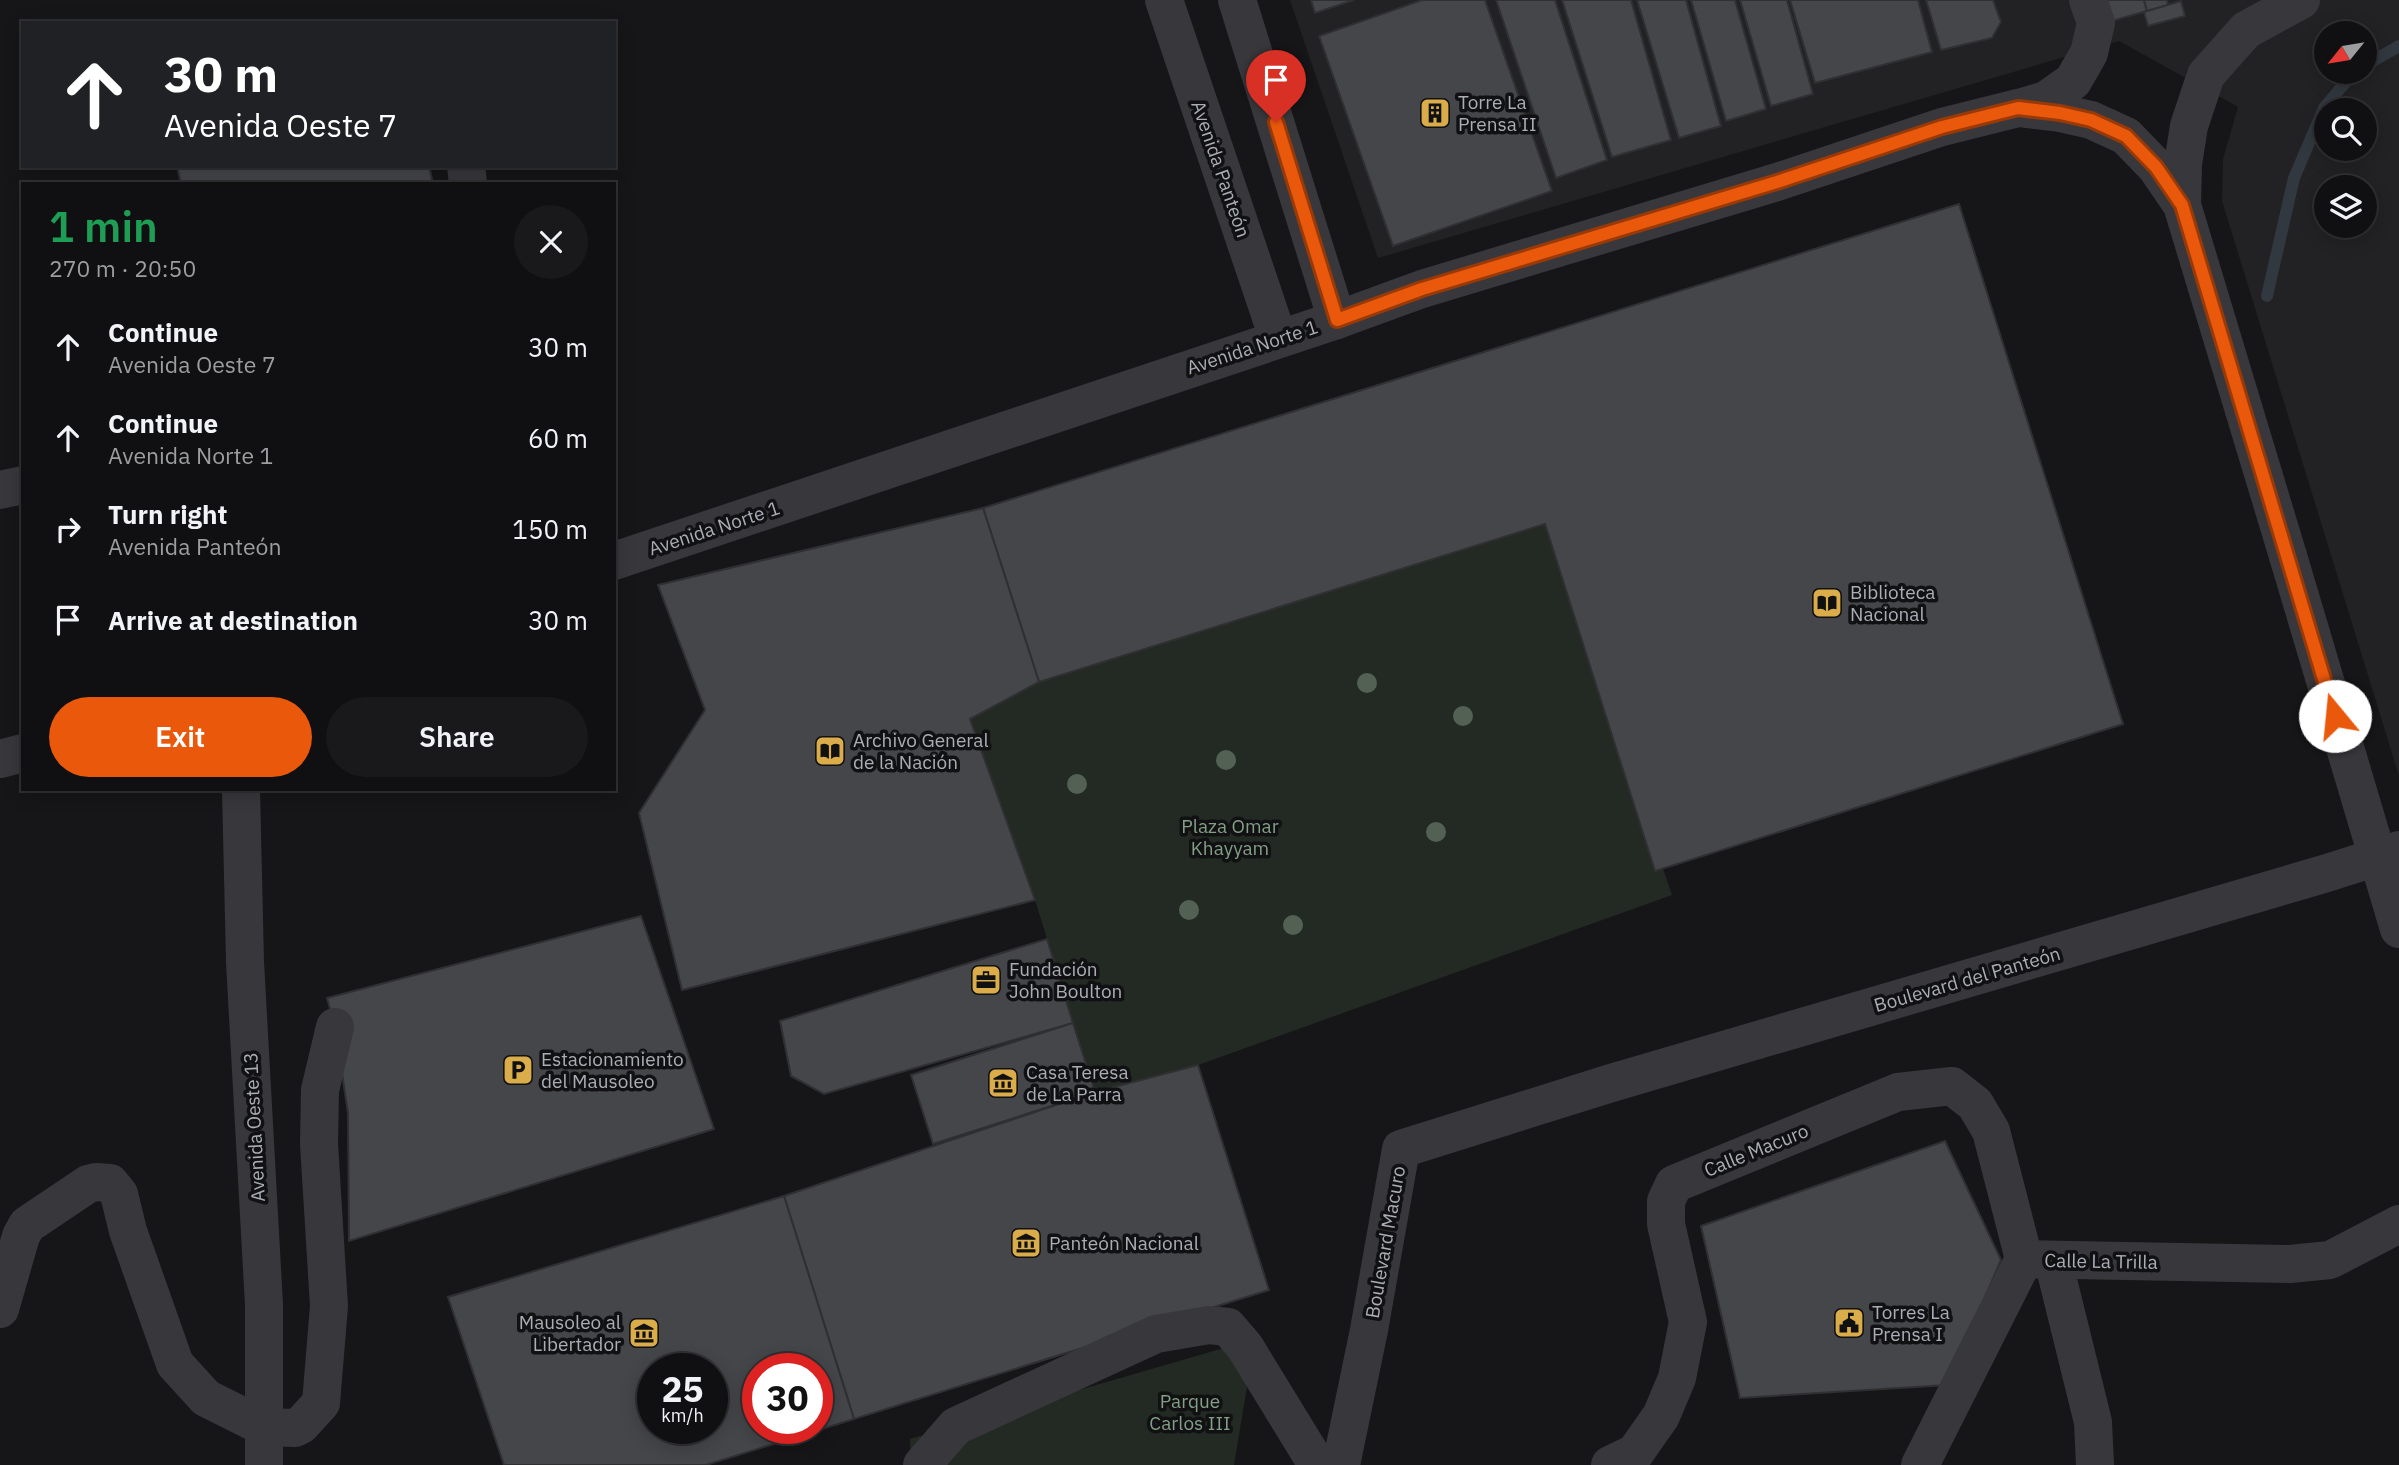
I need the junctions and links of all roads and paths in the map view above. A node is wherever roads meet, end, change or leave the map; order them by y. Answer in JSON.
{"nodes":[{"id":1,"x":1164,"y":0,"type":"edge"},
{"id":2,"x":1237,"y":0,"type":"edge"},
{"id":3,"x":2088,"y":0,"type":"edge"},
{"id":4,"x":2301,"y":0,"type":"edge"},
{"id":5,"x":2018,"y":108,"type":"junction"},
{"id":6,"x":2182,"y":205,"type":"junction"},
{"id":7,"x":1337,"y":320,"type":"junction"},
{"id":8,"x":1279,"y":338,"type":"junction"},
{"id":9,"x":21,"y":485,"type":"edge"},
{"id":10,"x":0,"y":489,"type":"edge"},
{"id":11,"x":616,"y":560,"type":"edge"},
{"id":12,"x":21,"y":754,"type":"edge"},
{"id":13,"x":0,"y":759,"type":"edge"},
{"id":14,"x":241,"y":791,"type":"edge"},
{"id":15,"x":2399,"y":850,"type":"edge"},
{"id":16,"x":2399,"y":929,"type":"edge"},
{"id":17,"x":335,"y":1027,"type":"dead end"},
{"id":18,"x":1608,"y":1084,"type":"joint"},
{"id":19,"x":2399,"y":1224,"type":"edge"},
{"id":20,"x":2039,"y":1259,"type":"junction"},
{"id":21,"x":0,"y":1309,"type":"edge"},
{"id":22,"x":264,"y":1427,"type":"junction"},
{"id":23,"x":264,"y":1465,"type":"edge"},
{"id":24,"x":922,"y":1465,"type":"edge"},
{"id":25,"x":1321,"y":1465,"type":"edge"},
{"id":26,"x":1341,"y":1465,"type":"edge"},
{"id":27,"x":1610,"y":1465,"type":"edge"},
{"id":28,"x":1920,"y":1465,"type":"edge"},
{"id":29,"x":2095,"y":1465,"type":"edge"}],
"edges":[{"from":1,"to":8,"type":"street","name":"Avenida Panteón"},
{"from":2,"to":7,"type":"street"},
{"from":3,"to":5,"type":"street"},
{"from":4,"to":6,"type":"street"},
{"from":5,"to":6,"type":"street","name":"Avenida Norte 1"},
{"from":5,"to":7,"type":"street","name":"Avenida Norte 1"},
{"from":6,"to":16,"type":"street","bridge":true},
{"from":7,"to":8,"type":"street","name":"Avenida Norte 1"},
{"from":8,"to":11,"type":"street","name":"Avenida Norte 1"},
{"from":9,"to":10,"type":"street"},
{"from":12,"to":13,"type":"street"},
{"from":14,"to":22,"type":"street","name":"Avenida Oeste 13"},
{"from":15,"to":18,"type":"street","name":"Boulevard del Panteón"},
{"from":17,"to":22,"type":"street"},
{"from":18,"to":26,"type":"street","name":"Boulevard Macuro"},
{"from":19,"to":20,"type":"street","name":"Calle La Trilla"},
{"from":20,"to":27,"type":"street","name":"Calle Macuro"},
{"from":20,"to":28,"type":"street","name":"Calle La Trilla"},
{"from":20,"to":29,"type":"street"},
{"from":21,"to":22,"type":"street"},
{"from":22,"to":23,"type":"street","name":"Avenida Oeste 13"},
{"from":24,"to":25,"type":"street"}]}
